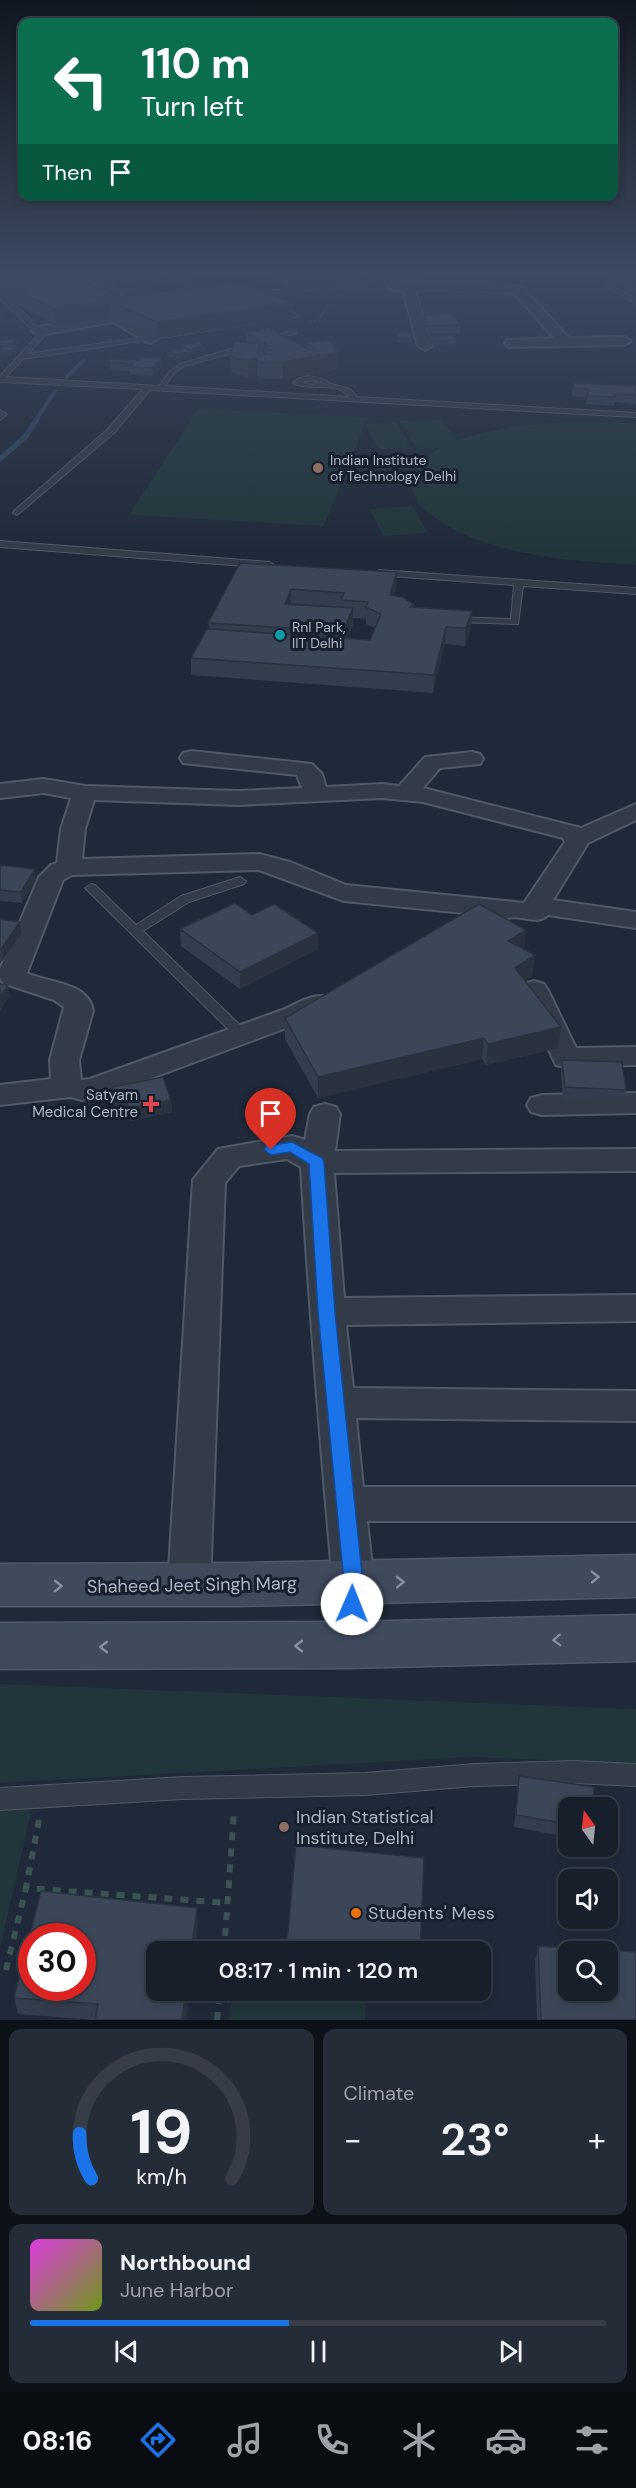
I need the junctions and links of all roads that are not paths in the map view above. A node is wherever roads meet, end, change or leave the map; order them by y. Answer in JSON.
{"nodes":[{"id":1,"x":9,"y":367,"type":"edge"},
{"id":2,"x":179,"y":367,"type":"edge"},
{"id":3,"x":0,"y":379,"type":"edge"},
{"id":4,"x":325,"y":384,"type":"edge"},
{"id":5,"x":148,"y":388,"type":"junction"},
{"id":6,"x":160,"y":388,"type":"junction"},
{"id":7,"x":354,"y":398,"type":"junction"},
{"id":8,"x":0,"y":412,"type":"edge"},
{"id":9,"x":636,"y":415,"type":"edge"},
{"id":10,"x":0,"y":418,"type":"edge"},
{"id":11,"x":17,"y":513,"type":"dead end"},
{"id":12,"x":0,"y":544,"type":"edge"},
{"id":13,"x":281,"y":566,"type":"edge"},
{"id":14,"x":364,"y":572,"type":"edge"},
{"id":15,"x":519,"y":583,"type":"junction"},
{"id":16,"x":636,"y":591,"type":"edge"},
{"id":17,"x":439,"y":618,"type":"edge"},
{"id":18,"x":191,"y":758,"type":"dead end"},
{"id":19,"x":472,"y":759,"type":"dead end"},
{"id":20,"x":0,"y":790,"type":"edge"},
{"id":21,"x":85,"y":793,"type":"junction"},
{"id":22,"x":405,"y":793,"type":"junction"},
{"id":23,"x":316,"y":794,"type":"junction"},
{"id":24,"x":636,"y":811,"type":"edge"},
{"id":25,"x":578,"y":839,"type":"junction"},
{"id":26,"x":69,"y":867,"type":"junction"},
{"id":27,"x":240,"y":881,"type":"dead end"},
{"id":28,"x":91,"y":888,"type":"dead end"},
{"id":29,"x":536,"y":904,"type":"junction"},
{"id":30,"x":506,"y":908,"type":"junction"},
{"id":31,"x":636,"y":920,"type":"edge"},
{"id":32,"x":135,"y":931,"type":"junction"},
{"id":33,"x":443,"y":940,"type":"edge"},
{"id":34,"x":534,"y":990,"type":"edge"},
{"id":35,"x":338,"y":994,"type":"edge"},
{"id":36,"x":241,"y":1034,"type":"junction"},
{"id":37,"x":636,"y":1056,"type":"edge"},
{"id":38,"x":70,"y":1088,"type":"junction"},
{"id":39,"x":0,"y":1095,"type":"edge"},
{"id":40,"x":636,"y":1103,"type":"edge"},
{"id":41,"x":542,"y":1105,"type":"dead end"},
{"id":42,"x":325,"y":1114,"type":"dead end"},
{"id":43,"x":636,"y":1160,"type":"edge"},
{"id":44,"x":316,"y":1162,"type":"junction"},
{"id":45,"x":636,"y":1308,"type":"edge"},
{"id":46,"x":327,"y":1312,"type":"junction"},
{"id":47,"x":336,"y":1403,"type":"junction"},
{"id":48,"x":636,"y":1406,"type":"edge"},
{"id":49,"x":346,"y":1504,"type":"junction"},
{"id":50,"x":636,"y":1504,"type":"edge"},
{"id":51,"x":636,"y":1576,"type":"edge"},
{"id":52,"x":353,"y":1583,"type":"junction"},
{"id":53,"x":0,"y":1585,"type":"edge"},
{"id":54,"x":189,"y":1585,"type":"junction"},
{"id":55,"x":636,"y":1638,"type":"edge"},
{"id":56,"x":0,"y":1646,"type":"edge"},
{"id":57,"x":348,"y":1646,"type":"junction"},
{"id":58,"x":636,"y":1775,"type":"edge"},
{"id":59,"x":0,"y":1799,"type":"edge"}],
"edges":[{"from":1,"to":3,"type":"lane"},
{"from":2,"to":6,"type":"lane"},
{"from":3,"to":5,"type":"lane"},
{"from":4,"to":7,"type":"lane"},
{"from":5,"to":6,"type":"lane"},
{"from":5,"to":11,"type":"lane"},
{"from":6,"to":7,"type":"lane"},
{"from":7,"to":9,"type":"lane"},
{"from":8,"to":10,"type":"lane"},
{"from":12,"to":13,"type":"lane"},
{"from":14,"to":15,"type":"lane"},
{"from":15,"to":16,"type":"lane"},
{"from":15,"to":17,"type":"lane"},
{"from":18,"to":23,"type":"street"},
{"from":19,"to":22,"type":"street"},
{"from":20,"to":21,"type":"street"},
{"from":21,"to":23,"type":"street"},
{"from":21,"to":26,"type":"street"},
{"from":22,"to":23,"type":"street"},
{"from":22,"to":25,"type":"street"},
{"from":24,"to":25,"type":"street"},
{"from":25,"to":29,"type":"street"},
{"from":26,"to":30,"type":"street"},
{"from":26,"to":38,"type":"street"},
{"from":27,"to":32,"type":"lane"},
{"from":28,"to":32,"type":"lane"},
{"from":29,"to":30,"type":"street"},
{"from":29,"to":31,"type":"street"},
{"from":30,"to":33,"type":"street"},
{"from":32,"to":36,"type":"lane"},
{"from":34,"to":37,"type":"street"},
{"from":35,"to":36,"type":"street"},
{"from":36,"to":38,"type":"street"},
{"from":38,"to":39,"type":"street"},
{"from":40,"to":41,"type":"street"},
{"from":42,"to":44,"type":"street"},
{"from":43,"to":44,"type":"street"},
{"from":44,"to":46,"type":"street"},
{"from":44,"to":54,"type":"street"},
{"from":45,"to":46,"type":"street"},
{"from":46,"to":47,"type":"street"},
{"from":47,"to":48,"type":"street"},
{"from":47,"to":49,"type":"street"},
{"from":49,"to":50,"type":"street"},
{"from":49,"to":52,"type":"street"},
{"from":52,"to":51,"type":"main road","name":"Shaheed Jeet Singh Marg","one_way":true},
{"from":52,"to":54,"type":"main road","name":"Shaheed Jeet Singh Marg"},
{"from":52,"to":57,"type":"street"},
{"from":53,"to":54,"type":"main road","name":"Shaheed Jeet Singh Marg","one_way":true},
{"from":55,"to":57,"type":"main road","one_way":true},
{"from":57,"to":56,"type":"main road","one_way":true},
{"from":58,"to":59,"type":"lane"}]}
